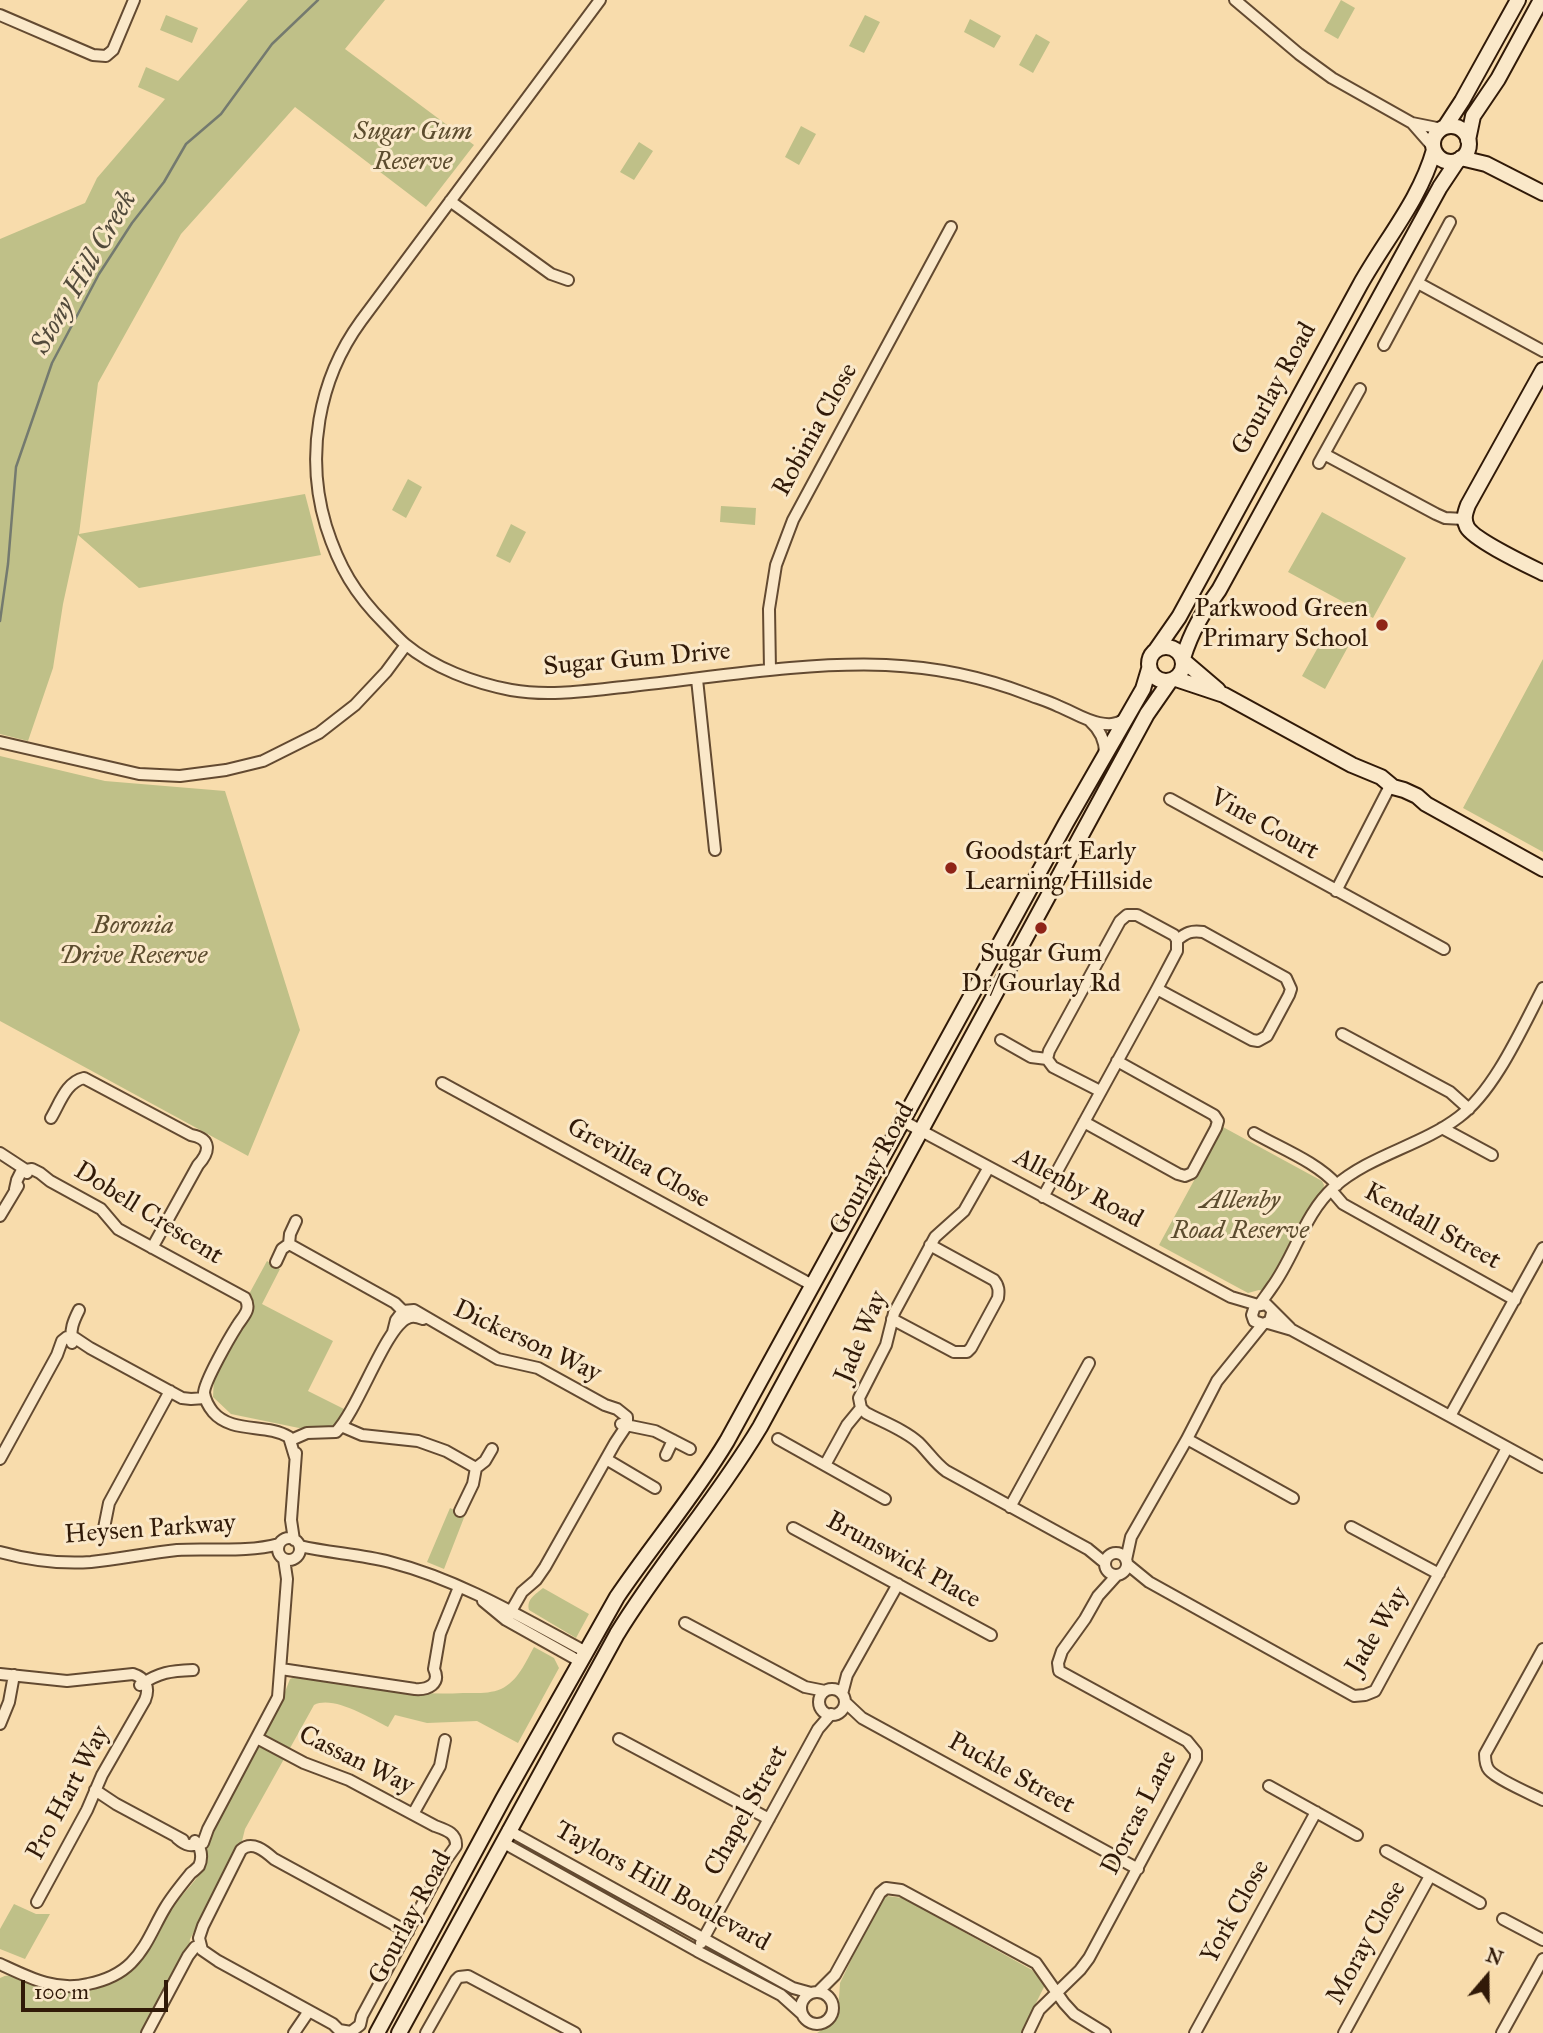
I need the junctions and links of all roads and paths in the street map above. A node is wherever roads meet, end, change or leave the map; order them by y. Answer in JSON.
{"nodes":[{"id":1,"x":134,"y":0,"type":"edge"},
{"id":2,"x":600,"y":0,"type":"edge"},
{"id":3,"x":1235,"y":0,"type":"edge"},
{"id":4,"x":1518,"y":0,"type":"edge"},
{"id":5,"x":1541,"y":0,"type":"edge"},
{"id":6,"x":0,"y":15,"type":"edge"},
{"id":7,"x":1412,"y":124,"type":"junction"},
{"id":8,"x":1443,"y":128,"type":"junction"},
{"id":9,"x":1434,"y":148,"type":"junction"},
{"id":10,"x":1464,"y":151,"type":"junction"},
{"id":11,"x":1543,"y":193,"type":"edge"},
{"id":12,"x":450,"y":201,"type":"junction"},
{"id":13,"x":1450,"y":222,"type":"dead end"},
{"id":14,"x":951,"y":228,"type":"dead end"},
{"id":15,"x":568,"y":280,"type":"dead end"},
{"id":16,"x":1418,"y":283,"type":"junction"},
{"id":17,"x":1384,"y":345,"type":"dead end"},
{"id":18,"x":1543,"y":351,"type":"edge"},
{"id":19,"x":1542,"y":373,"type":"edge"},
{"id":20,"x":1360,"y":389,"type":"dead end"},
{"id":21,"x":1464,"y":519,"type":"junction"},
{"id":22,"x":1543,"y":573,"type":"edge"},
{"id":23,"x":406,"y":645,"type":"junction"},
{"id":24,"x":1156,"y":650,"type":"junction"},
{"id":25,"x":1183,"y":659,"type":"junction"},
{"id":26,"x":1149,"y":669,"type":"junction"},
{"id":27,"x":770,"y":670,"type":"junction"},
{"id":28,"x":697,"y":679,"type":"junction"},
{"id":29,"x":1173,"y":680,"type":"junction"},
{"id":30,"x":1224,"y":695,"type":"junction"},
{"id":31,"x":1125,"y":719,"type":"junction"},
{"id":32,"x":1088,"y":720,"type":"junction"},
{"id":33,"x":0,"y":742,"type":"edge"},
{"id":34,"x":1105,"y":753,"type":"junction"},
{"id":35,"x":1388,"y":790,"type":"junction"},
{"id":36,"x":1170,"y":799,"type":"dead end"},
{"id":37,"x":715,"y":850,"type":"dead end"},
{"id":38,"x":1543,"y":869,"type":"edge"},
{"id":39,"x":1336,"y":891,"type":"junction"},
{"id":40,"x":1177,"y":940,"type":"junction"},
{"id":41,"x":1444,"y":949,"type":"dead end"},
{"id":42,"x":1543,"y":988,"type":"edge"},
{"id":43,"x":1157,"y":989,"type":"junction"},
{"id":44,"x":1342,"y":1034,"type":"dead end"},
{"id":45,"x":1001,"y":1040,"type":"dead end"},
{"id":46,"x":1048,"y":1059,"type":"junction"},
{"id":47,"x":1117,"y":1061,"type":"junction"},
{"id":48,"x":442,"y":1083,"type":"dead end"},
{"id":49,"x":1100,"y":1091,"type":"junction"},
{"id":50,"x":1469,"y":1109,"type":"junction"},
{"id":51,"x":51,"y":1118,"type":"dead end"},
{"id":52,"x":903,"y":1121,"type":"junction"},
{"id":53,"x":1084,"y":1122,"type":"junction"},
{"id":54,"x":1442,"y":1128,"type":"junction"},
{"id":55,"x":921,"y":1131,"type":"junction"},
{"id":56,"x":1254,"y":1133,"type":"dead end"},
{"id":57,"x":0,"y":1153,"type":"edge"},
{"id":58,"x":1492,"y":1155,"type":"dead end"},
{"id":59,"x":989,"y":1167,"type":"junction"},
{"id":60,"x":27,"y":1173,"type":"junction"},
{"id":61,"x":1334,"y":1187,"type":"junction"},
{"id":62,"x":1043,"y":1196,"type":"junction"},
{"id":63,"x":0,"y":1216,"type":"edge"},
{"id":64,"x":296,"y":1221,"type":"dead end"},
{"id":65,"x":289,"y":1244,"type":"junction"},
{"id":66,"x":930,"y":1245,"type":"junction"},
{"id":67,"x":152,"y":1248,"type":"junction"},
{"id":68,"x":1543,"y":1248,"type":"edge"},
{"id":69,"x":276,"y":1262,"type":"dead end"},
{"id":70,"x":812,"y":1285,"type":"junction"},
{"id":71,"x":831,"y":1296,"type":"junction"},
{"id":72,"x":1515,"y":1300,"type":"junction"},
{"id":73,"x":79,"y":1310,"type":"dead end"},
{"id":74,"x":1262,"y":1314,"type":"junction"},
{"id":75,"x":404,"y":1315,"type":"junction"},
{"id":76,"x":892,"y":1319,"type":"junction"},
{"id":77,"x":71,"y":1340,"type":"junction"},
{"id":78,"x":1089,"y":1363,"type":"dead end"},
{"id":79,"x":170,"y":1391,"type":"junction"},
{"id":80,"x":205,"y":1398,"type":"junction"},
{"id":81,"x":861,"y":1408,"type":"junction"},
{"id":82,"x":1450,"y":1416,"type":"junction"},
{"id":83,"x":624,"y":1424,"type":"junction"},
{"id":84,"x":341,"y":1426,"type":"junction"},
{"id":85,"x":294,"y":1438,"type":"junction"},
{"id":86,"x":778,"y":1439,"type":"dead end"},
{"id":87,"x":1186,"y":1439,"type":"junction"},
{"id":88,"x":673,"y":1440,"type":"junction"},
{"id":89,"x":1507,"y":1448,"type":"junction"},
{"id":90,"x":492,"y":1449,"type":"dead end"},
{"id":91,"x":690,"y":1450,"type":"dead end"},
{"id":92,"x":666,"y":1455,"type":"dead end"},
{"id":93,"x":606,"y":1459,"type":"junction"},
{"id":94,"x":0,"y":1460,"type":"edge"},
{"id":95,"x":825,"y":1465,"type":"junction"},
{"id":96,"x":1543,"y":1467,"type":"edge"},
{"id":97,"x":476,"y":1468,"type":"junction"},
{"id":98,"x":655,"y":1488,"type":"dead end"},
{"id":99,"x":1293,"y":1498,"type":"dead end"},
{"id":100,"x":886,"y":1499,"type":"dead end"},
{"id":101,"x":1010,"y":1507,"type":"junction"},
{"id":102,"x":460,"y":1511,"type":"dead end"},
{"id":103,"x":1351,"y":1527,"type":"dead end"},
{"id":104,"x":104,"y":1528,"type":"dead end"},
{"id":105,"x":793,"y":1528,"type":"dead end"},
{"id":106,"x":1131,"y":1537,"type":"junction"},
{"id":107,"x":289,"y":1550,"type":"junction"},
{"id":108,"x":0,"y":1552,"type":"edge"},
{"id":109,"x":1109,"y":1560,"type":"junction"},
{"id":110,"x":1123,"y":1568,"type":"junction"},
{"id":111,"x":1438,"y":1574,"type":"junction"},
{"id":112,"x":898,"y":1584,"type":"junction"},
{"id":113,"x":459,"y":1587,"type":"junction"},
{"id":114,"x":1098,"y":1596,"type":"junction"},
{"id":115,"x":508,"y":1615,"type":"junction"},
{"id":116,"x":685,"y":1623,"type":"dead end"},
{"id":117,"x":991,"y":1635,"type":"dead end"},
{"id":118,"x":1543,"y":1649,"type":"edge"},
{"id":119,"x":583,"y":1657,"type":"junction"},
{"id":120,"x":600,"y":1668,"type":"junction"},
{"id":121,"x":281,"y":1669,"type":"junction"},
{"id":122,"x":193,"y":1670,"type":"dead end"},
{"id":123,"x":0,"y":1674,"type":"edge"},
{"id":124,"x":14,"y":1675,"type":"junction"},
{"id":125,"x":143,"y":1684,"type":"junction"},
{"id":126,"x":832,"y":1702,"type":"junction"},
{"id":127,"x":0,"y":1724,"type":"edge"},
{"id":128,"x":257,"y":1738,"type":"junction"},
{"id":129,"x":619,"y":1739,"type":"dead end"},
{"id":130,"x":444,"y":1740,"type":"dead end"},
{"id":131,"x":1269,"y":1786,"type":"dead end"},
{"id":132,"x":94,"y":1792,"type":"junction"},
{"id":133,"x":1543,"y":1800,"type":"edge"},
{"id":134,"x":1316,"y":1812,"type":"junction"},
{"id":135,"x":413,"y":1814,"type":"junction"},
{"id":136,"x":769,"y":1819,"type":"junction"},
{"id":137,"x":488,"y":1827,"type":"junction"},
{"id":138,"x":1357,"y":1835,"type":"dead end"},
{"id":139,"x":505,"y":1836,"type":"junction"},
{"id":140,"x":196,"y":1844,"type":"junction"},
{"id":141,"x":1385,"y":1851,"type":"dead end"},
{"id":142,"x":1138,"y":1869,"type":"junction"},
{"id":143,"x":1430,"y":1876,"type":"junction"},
{"id":144,"x":37,"y":1902,"type":"dead end"},
{"id":145,"x":1480,"y":1903,"type":"dead end"},
{"id":146,"x":1503,"y":1919,"type":"dead end"},
{"id":147,"x":408,"y":1932,"type":"junction"},
{"id":148,"x":703,"y":1939,"type":"junction"},
{"id":149,"x":1543,"y":1940,"type":"edge"},
{"id":150,"x":198,"y":1948,"type":"junction"},
{"id":151,"x":697,"y":1951,"type":"junction"},
{"id":152,"x":1543,"y":1959,"type":"edge"},
{"id":153,"x":1,"y":1967,"type":"edge"},
{"id":154,"x":835,"y":1975,"type":"junction"},
{"id":155,"x":1057,"y":1991,"type":"junction"},
{"id":156,"x":815,"y":1992,"type":"junction"},
{"id":157,"x":831,"y":2000,"type":"junction"},
{"id":158,"x":307,"y":2010,"type":"junction"},
{"id":159,"x":803,"y":2016,"type":"junction"},
{"id":160,"x":815,"y":2028,"type":"edge"},
{"id":161,"x":295,"y":2032,"type":"edge"},
{"id":162,"x":147,"y":2033,"type":"edge"},
{"id":163,"x":377,"y":2033,"type":"edge"},
{"id":164,"x":399,"y":2033,"type":"edge"},
{"id":165,"x":426,"y":2033,"type":"edge"},
{"id":166,"x":575,"y":2033,"type":"edge"},
{"id":167,"x":804,"y":2033,"type":"edge"},
{"id":168,"x":1028,"y":2033,"type":"edge"},
{"id":169,"x":1105,"y":2033,"type":"edge"},
{"id":170,"x":1195,"y":2033,"type":"edge"},
{"id":171,"x":1344,"y":2033,"type":"edge"},
{"id":172,"x":1502,"y":2033,"type":"edge"}],
"edges":[{"from":1,"to":6,"type":"street"},
{"from":2,"to":12,"type":"street","name":"Sugar Gum Drive"},
{"from":3,"to":7,"type":"street"},
{"from":4,"to":8,"type":"main road"},
{"from":5,"to":10,"type":"main road","name":"Gourlay Road"},
{"from":7,"to":8,"type":"street"},
{"from":7,"to":9,"type":"street"},
{"from":8,"to":9,"type":"main road"},
{"from":8,"to":10,"type":"main road"},
{"from":9,"to":10,"type":"main road"},
{"from":9,"to":24,"type":"main road","name":"Gourlay Road"},
{"from":10,"to":11,"type":"main road"},
{"from":10,"to":25,"type":"main road","name":"Gourlay Road"},
{"from":12,"to":15,"type":"street"},
{"from":12,"to":23,"type":"street","name":"Sugar Gum Drive"},
{"from":13,"to":16,"type":"street"},
{"from":14,"to":27,"type":"street","name":"Robinia Close"},
{"from":16,"to":17,"type":"street"},
{"from":16,"to":18,"type":"street"},
{"from":19,"to":21,"type":"main road"},
{"from":20,"to":21,"type":"street"},
{"from":21,"to":22,"type":"main road"},
{"from":23,"to":28,"type":"street","name":"Sugar Gum Drive"},
{"from":23,"to":33,"type":"street"},
{"from":24,"to":25,"type":"main road"},
{"from":24,"to":26,"type":"main road"},
{"from":25,"to":29,"type":"main road"},
{"from":25,"to":30,"type":"main road"},
{"from":26,"to":29,"type":"main road"},
{"from":26,"to":31,"type":"main road","name":"Gourlay Road"},
{"from":27,"to":28,"type":"street","name":"Sugar Gum Drive"},
{"from":27,"to":32,"type":"street","name":"Sugar Gum Drive"},
{"from":28,"to":37,"type":"street"},
{"from":29,"to":30,"type":"main road"},
{"from":29,"to":55,"type":"main road","name":"Gourlay Road"},
{"from":30,"to":35,"type":"main road"},
{"from":31,"to":32,"type":"street","name":"Sugar Gum Drive"},
{"from":31,"to":34,"type":"main road","name":"Gourlay Road"},
{"from":32,"to":34,"type":"street"},
{"from":34,"to":52,"type":"main road","name":"Gourlay Road"},
{"from":35,"to":38,"type":"main road"},
{"from":35,"to":39,"type":"street","name":"Vine Court"},
{"from":36,"to":39,"type":"street","name":"Vine Court"},
{"from":39,"to":41,"type":"street","name":"Vine Court"},
{"from":40,"to":43,"type":"street"},
{"from":40,"to":43,"type":"street"},
{"from":40,"to":46,"type":"street"},
{"from":42,"to":50,"type":"street"},
{"from":43,"to":47,"type":"street"},
{"from":44,"to":50,"type":"street"},
{"from":45,"to":46,"type":"street"},
{"from":46,"to":49,"type":"street"},
{"from":47,"to":49,"type":"street"},
{"from":47,"to":53,"type":"street"},
{"from":48,"to":70,"type":"street","name":"Grevillea Close"},
{"from":49,"to":53,"type":"street"},
{"from":50,"to":54,"type":"street"},
{"from":51,"to":67,"type":"street"},
{"from":52,"to":55,"type":"street","name":"Allenby Road"},
{"from":52,"to":70,"type":"main road","name":"Gourlay Road"},
{"from":53,"to":62,"type":"street"},
{"from":54,"to":58,"type":"street"},
{"from":54,"to":61,"type":"street"},
{"from":55,"to":59,"type":"street","name":"Allenby Road"},
{"from":55,"to":71,"type":"main road","name":"Gourlay Road"},
{"from":56,"to":61,"type":"street","name":"Kendall Street"},
{"from":57,"to":60,"type":"street","name":"Dobell Crescent"},
{"from":59,"to":62,"type":"street","name":"Allenby Road"},
{"from":59,"to":66,"type":"street","name":"Jade Way"},
{"from":60,"to":63,"type":"street"},
{"from":60,"to":67,"type":"street","name":"Dobell Crescent"},
{"from":61,"to":72,"type":"street","name":"Kendall Street"},
{"from":61,"to":74,"type":"street"},
{"from":62,"to":74,"type":"street","name":"Allenby Road"},
{"from":64,"to":65,"type":"street"},
{"from":65,"to":69,"type":"street"},
{"from":65,"to":75,"type":"street"},
{"from":66,"to":76,"type":"street","name":"Jade Way"},
{"from":66,"to":76,"type":"street"},
{"from":67,"to":80,"type":"street","name":"Dobell Crescent"},
{"from":68,"to":72,"type":"street"},
{"from":70,"to":71,"type":"main road"},
{"from":70,"to":119,"type":"main road","name":"Gourlay Road"},
{"from":71,"to":120,"type":"main road","name":"Gourlay Road"},
{"from":72,"to":82,"type":"street"},
{"from":73,"to":77,"type":"street"},
{"from":74,"to":82,"type":"street","name":"Allenby Road"},
{"from":74,"to":87,"type":"street"},
{"from":75,"to":83,"type":"street","name":"Dickerson Way"},
{"from":75,"to":84,"type":"street"},
{"from":76,"to":81,"type":"street","name":"Jade Way"},
{"from":77,"to":79,"type":"street"},
{"from":77,"to":94,"type":"street"},
{"from":78,"to":101,"type":"street"},
{"from":79,"to":80,"type":"street"},
{"from":79,"to":104,"type":"street"},
{"from":80,"to":85,"type":"street"},
{"from":81,"to":95,"type":"street"},
{"from":81,"to":101,"type":"street","name":"Jade Way"},
{"from":82,"to":89,"type":"street","name":"Allenby Road"},
{"from":83,"to":88,"type":"street"},
{"from":83,"to":93,"type":"street"},
{"from":84,"to":85,"type":"street"},
{"from":84,"to":97,"type":"street"},
{"from":85,"to":107,"type":"street"},
{"from":86,"to":95,"type":"street"},
{"from":87,"to":99,"type":"street"},
{"from":87,"to":106,"type":"street"},
{"from":88,"to":91,"type":"street"},
{"from":88,"to":92,"type":"street"},
{"from":89,"to":96,"type":"street","name":"Allenby Road"},
{"from":89,"to":111,"type":"street","name":"Jade Way"},
{"from":90,"to":97,"type":"street"},
{"from":93,"to":98,"type":"street"},
{"from":93,"to":115,"type":"street"},
{"from":95,"to":100,"type":"street"},
{"from":97,"to":102,"type":"street"},
{"from":101,"to":109,"type":"street","name":"Jade Way"},
{"from":103,"to":111,"type":"street"},
{"from":105,"to":112,"type":"street","name":"Brunswick Place"},
{"from":106,"to":109,"type":"street"},
{"from":106,"to":110,"type":"street"},
{"from":107,"to":108,"type":"street","name":"Heysen Parkway"},
{"from":107,"to":113,"type":"street"},
{"from":107,"to":121,"type":"street"},
{"from":109,"to":110,"type":"street"},
{"from":109,"to":110,"type":"street"},
{"from":109,"to":114,"type":"street","name":"Dorcas Lane"},
{"from":110,"to":111,"type":"street","name":"Jade Way"},
{"from":110,"to":114,"type":"street","name":"Dorcas Lane"},
{"from":112,"to":117,"type":"street","name":"Brunswick Place"},
{"from":112,"to":126,"type":"street","name":"Chapel Street"},
{"from":113,"to":115,"type":"street"},
{"from":113,"to":121,"type":"street"},
{"from":114,"to":142,"type":"street","name":"Dorcas Lane"},
{"from":115,"to":119,"type":"street"},
{"from":116,"to":126,"type":"street"},
{"from":118,"to":133,"type":"street"},
{"from":119,"to":120,"type":"main road"},
{"from":119,"to":137,"type":"main road","name":"Gourlay Road"},
{"from":120,"to":139,"type":"main road","name":"Gourlay Road"},
{"from":121,"to":128,"type":"street"},
{"from":122,"to":125,"type":"street"},
{"from":123,"to":124,"type":"street"},
{"from":124,"to":125,"type":"street"},
{"from":124,"to":127,"type":"street"},
{"from":125,"to":132,"type":"street","name":"Pro Hart Way"},
{"from":126,"to":136,"type":"street","name":"Chapel Street"},
{"from":126,"to":142,"type":"street","name":"Puckle Street"},
{"from":128,"to":135,"type":"street","name":"Cassan Way"},
{"from":128,"to":140,"type":"street"},
{"from":129,"to":136,"type":"street"},
{"from":130,"to":135,"type":"street"},
{"from":131,"to":134,"type":"street"},
{"from":132,"to":140,"type":"street"},
{"from":132,"to":144,"type":"street","name":"Pro Hart Way"},
{"from":134,"to":138,"type":"street"},
{"from":134,"to":170,"type":"street","name":"York Close"},
{"from":135,"to":147,"type":"street","name":"Cassan Way"},
{"from":136,"to":148,"type":"street","name":"Chapel Street"},
{"from":137,"to":139,"type":"main road"},
{"from":137,"to":163,"type":"main road","name":"Gourlay Road"},
{"from":139,"to":148,"type":"street","name":"Taylors Hill Boulevard"},
{"from":139,"to":151,"type":"street","name":"Taylors Hill Boulevard"},
{"from":139,"to":164,"type":"main road","name":"Gourlay Road"},
{"from":140,"to":153,"type":"street"},
{"from":141,"to":143,"type":"street","name":"Moray Close"},
{"from":142,"to":155,"type":"street","name":"Dorcas Lane"},
{"from":143,"to":145,"type":"street","name":"Moray Close"},
{"from":143,"to":171,"type":"street","name":"Moray Close"},
{"from":146,"to":149,"type":"street"},
{"from":147,"to":150,"type":"street"},
{"from":147,"to":158,"type":"street","name":"Cassan Way"},
{"from":148,"to":151,"type":"street","name":"Chapel Street"},
{"from":148,"to":156,"type":"street","name":"Taylors Hill Boulevard"},
{"from":150,"to":158,"type":"street","name":"Cassan Way"},
{"from":150,"to":162,"type":"street"},
{"from":151,"to":159,"type":"street","name":"Taylors Hill Boulevard"},
{"from":152,"to":172,"type":"street"},
{"from":154,"to":155,"type":"street"},
{"from":154,"to":156,"type":"street"},
{"from":154,"to":157,"type":"street"},
{"from":155,"to":168,"type":"street","name":"Dorcas Lane"},
{"from":155,"to":169,"type":"street"},
{"from":156,"to":157,"type":"street"},
{"from":156,"to":159,"type":"street"},
{"from":157,"to":160,"type":"street"},
{"from":158,"to":161,"type":"street"},
{"from":159,"to":160,"type":"street"},
{"from":159,"to":167,"type":"street"},
{"from":165,"to":166,"type":"street"}]}
